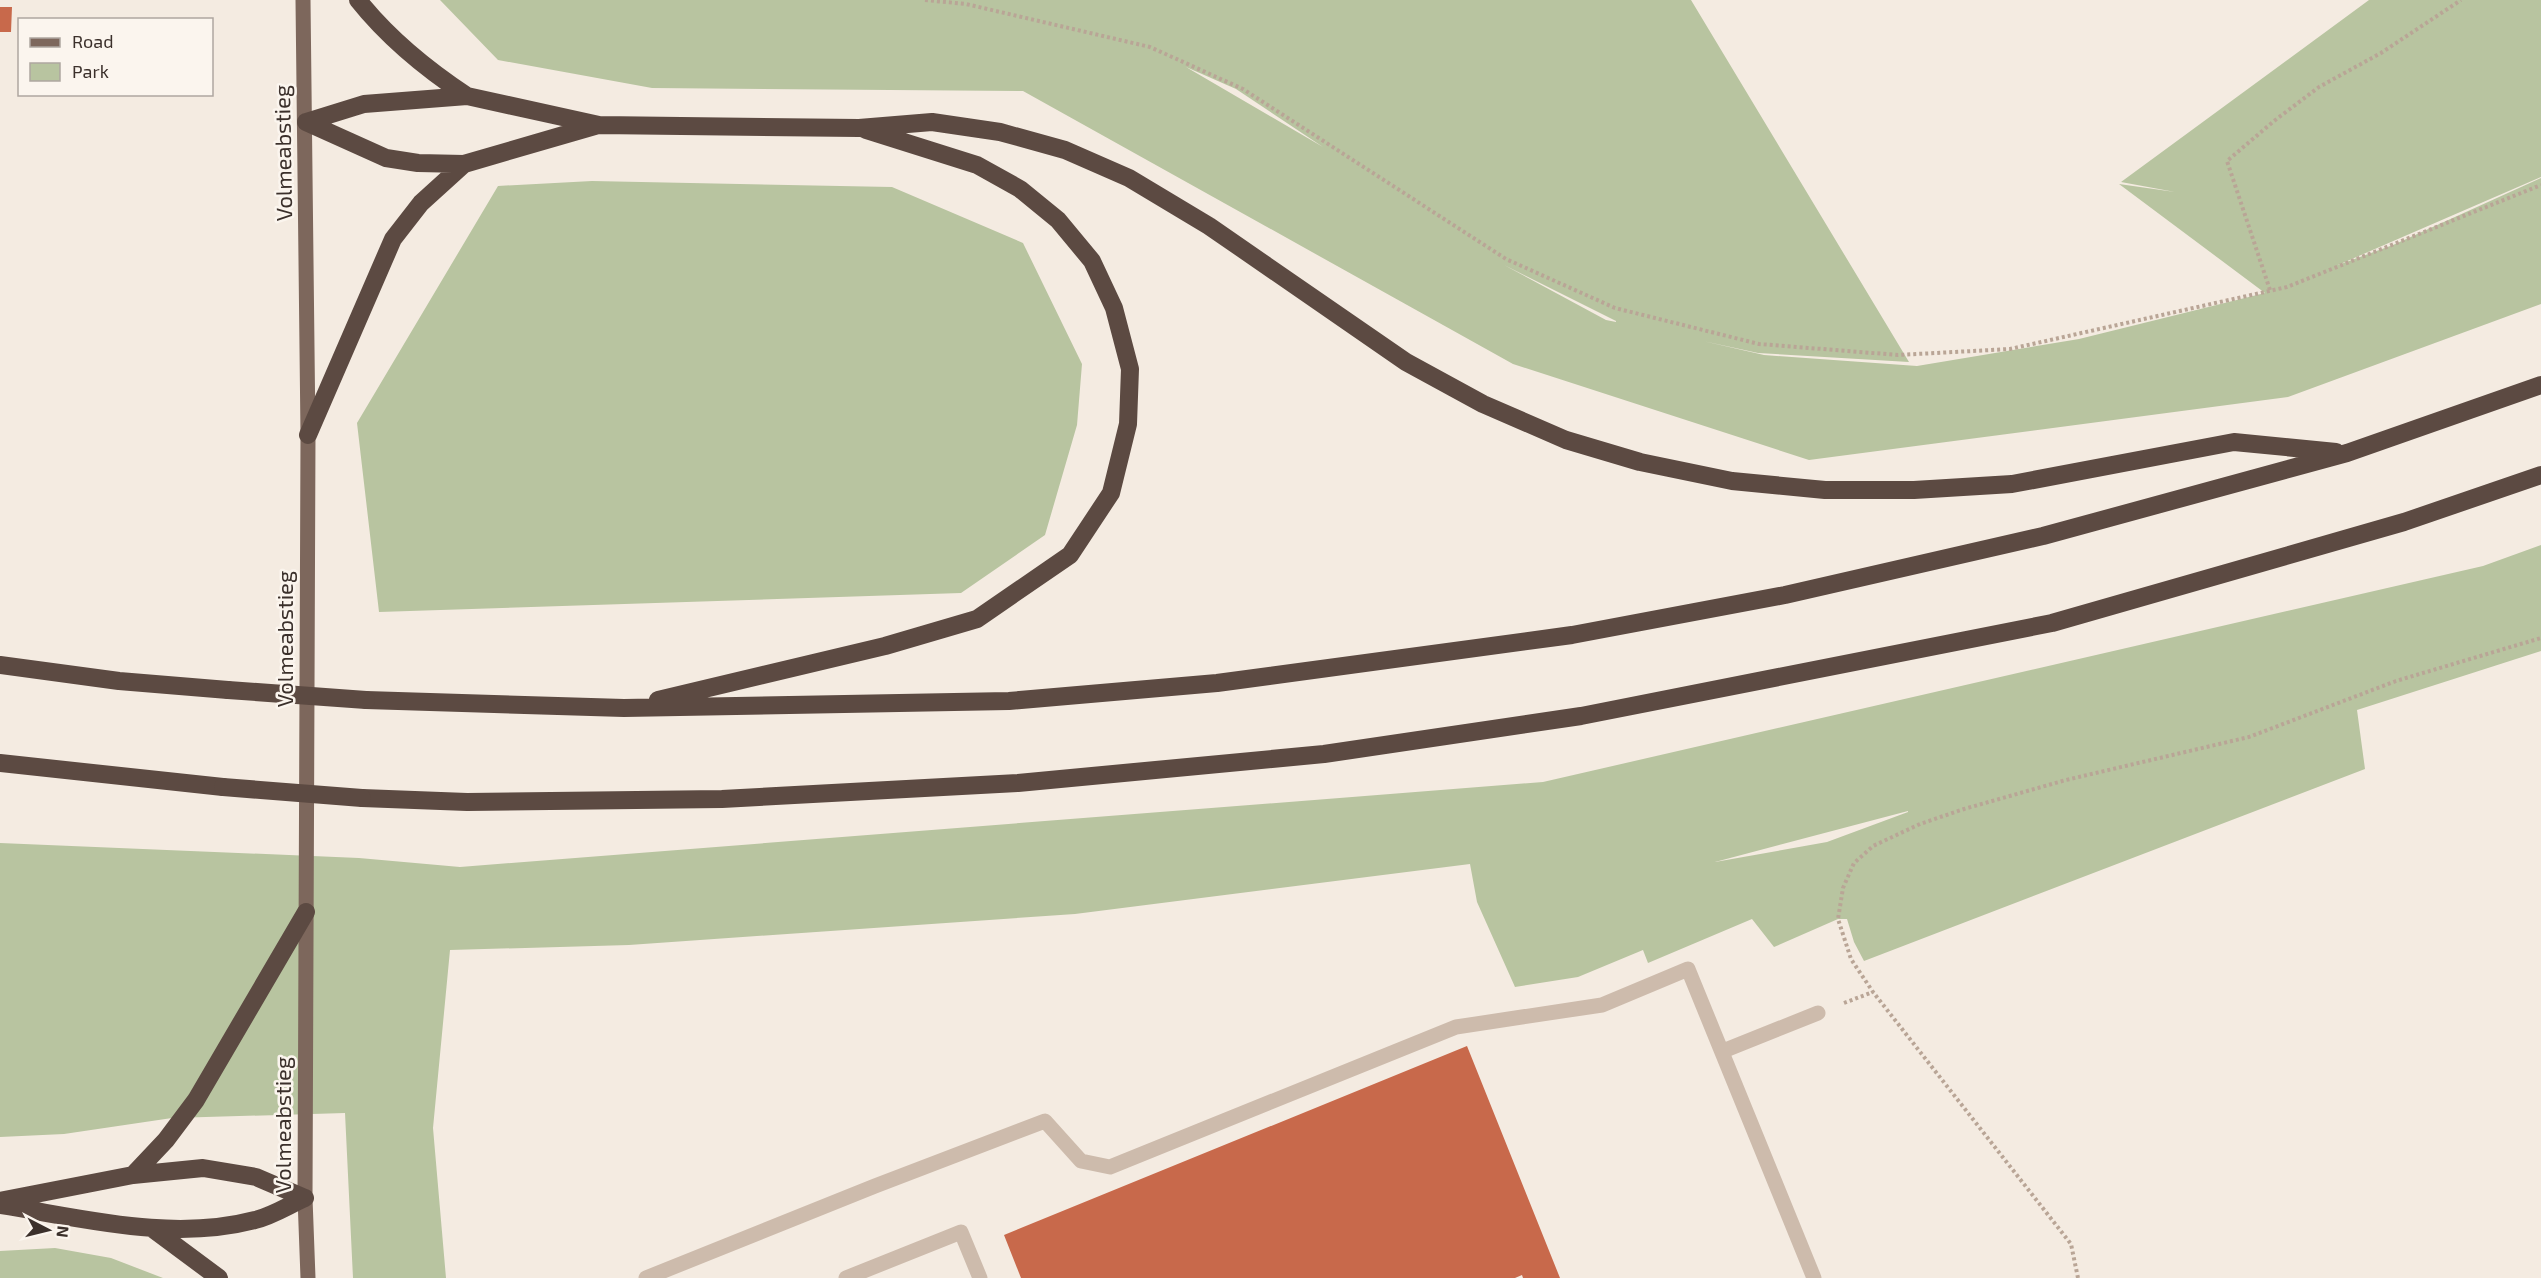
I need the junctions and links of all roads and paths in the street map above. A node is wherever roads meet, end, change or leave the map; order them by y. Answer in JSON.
{"nodes":[{"id":1,"x":303,"y":0,"type":"edge"},
{"id":2,"x":358,"y":0,"type":"edge"},
{"id":3,"x":925,"y":0,"type":"edge"},
{"id":4,"x":2461,"y":0,"type":"edge"},
{"id":5,"x":467,"y":96,"type":"junction"},
{"id":6,"x":306,"y":122,"type":"junction"},
{"id":7,"x":599,"y":125,"type":"junction"},
{"id":8,"x":859,"y":128,"type":"junction"},
{"id":9,"x":464,"y":164,"type":"junction"},
{"id":10,"x":2541,"y":185,"type":"edge"},
{"id":11,"x":2270,"y":290,"type":"junction"},
{"id":12,"x":2541,"y":385,"type":"edge"},
{"id":13,"x":308,"y":435,"type":"junction"},
{"id":14,"x":2347,"y":453,"type":"junction"},
{"id":15,"x":2541,"y":475,"type":"edge"},
{"id":16,"x":2541,"y":638,"type":"edge"},
{"id":17,"x":0,"y":665,"type":"edge"},
{"id":18,"x":624,"y":708,"type":"junction"},
{"id":19,"x":0,"y":763,"type":"edge"},
{"id":20,"x":306,"y":912,"type":"junction"},
{"id":21,"x":1818,"y":1013,"type":"dead end"},
{"id":22,"x":1723,"y":1051,"type":"junction"},
{"id":23,"x":134,"y":1174,"type":"junction"},
{"id":24,"x":305,"y":1198,"type":"junction"},
{"id":25,"x":0,"y":1203,"type":"edge"},
{"id":26,"x":153,"y":1229,"type":"junction"},
{"id":27,"x":219,"y":1278,"type":"edge"},
{"id":28,"x":308,"y":1278,"type":"edge"},
{"id":29,"x":646,"y":1278,"type":"edge"},
{"id":30,"x":846,"y":1278,"type":"edge"},
{"id":31,"x":980,"y":1278,"type":"edge"},
{"id":32,"x":1814,"y":1278,"type":"edge"},
{"id":33,"x":2078,"y":1278,"type":"edge"}],
"edges":[{"from":1,"to":6,"type":"main road","name":"Volmeabstieg"},
{"from":2,"to":5,"type":"highway"},
{"from":3,"to":11,"type":"path"},
{"from":4,"to":11,"type":"path"},
{"from":5,"to":6,"type":"highway"},
{"from":5,"to":7,"type":"highway"},
{"from":6,"to":9,"type":"highway"},
{"from":6,"to":13,"type":"main road","name":"Volmeabstieg"},
{"from":7,"to":8,"type":"highway"},
{"from":7,"to":9,"type":"highway"},
{"from":8,"to":14,"type":"highway"},
{"from":8,"to":18,"type":"highway"},
{"from":9,"to":13,"type":"highway"},
{"from":10,"to":11,"type":"path"},
{"from":12,"to":14,"type":"highway"},
{"from":13,"to":20,"type":"main road","name":"Volmeabstieg"},
{"from":14,"to":18,"type":"highway"},
{"from":15,"to":19,"type":"highway","bridge":true},
{"from":16,"to":33,"type":"path"},
{"from":17,"to":18,"type":"highway","bridge":true},
{"from":20,"to":23,"type":"highway"},
{"from":20,"to":24,"type":"main road","name":"Volmeabstieg"},
{"from":21,"to":22,"type":"lane"},
{"from":22,"to":29,"type":"lane"},
{"from":22,"to":32,"type":"lane"},
{"from":23,"to":24,"type":"highway"},
{"from":23,"to":25,"type":"highway"},
{"from":24,"to":26,"type":"highway"},
{"from":24,"to":28,"type":"main road","name":"Volmeabstieg"},
{"from":25,"to":26,"type":"highway"},
{"from":26,"to":27,"type":"highway"},
{"from":30,"to":31,"type":"lane"}]}
